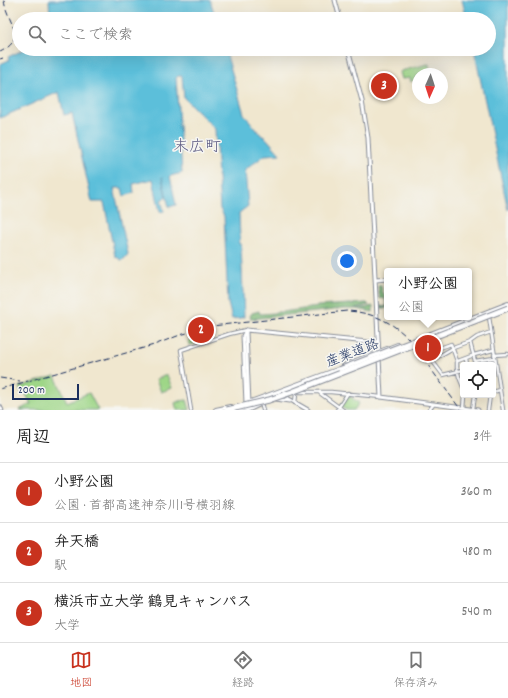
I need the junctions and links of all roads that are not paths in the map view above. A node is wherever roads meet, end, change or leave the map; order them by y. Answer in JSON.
{"nodes":[{"id":1,"x":335,"y":0,"type":"edge"},
{"id":2,"x":338,"y":12,"type":"edge"},
{"id":3,"x":350,"y":56,"type":"edge"},
{"id":4,"x":384,"y":279,"type":"edge"},
{"id":5,"x":376,"y":280,"type":"junction"},
{"id":6,"x":508,"y":304,"type":"edge"},
{"id":7,"x":508,"y":308,"type":"edge"},
{"id":8,"x":488,"y":312,"type":"junction"},
{"id":9,"x":508,"y":312,"type":"edge"},
{"id":10,"x":472,"y":318,"type":"edge"},
{"id":11,"x":467,"y":320,"type":"edge"},
{"id":12,"x":246,"y":330,"type":"junction"},
{"id":13,"x":491,"y":332,"type":"junction"},
{"id":14,"x":470,"y":342,"type":"junction"},
{"id":15,"x":378,"y":343,"type":"junction"},
{"id":16,"x":398,"y":344,"type":"dead end"},
{"id":17,"x":422,"y":347,"type":"dead end"},
{"id":18,"x":452,"y":348,"type":"junction"},
{"id":19,"x":493,"y":350,"type":"junction"},
{"id":20,"x":379,"y":351,"type":"junction"},
{"id":21,"x":426,"y":352,"type":"junction"},
{"id":22,"x":508,"y":354,"type":"edge"},
{"id":23,"x":474,"y":355,"type":"junction"},
{"id":24,"x":494,"y":356,"type":"junction"},
{"id":25,"x":466,"y":358,"type":"junction"},
{"id":26,"x":432,"y":360,"type":"junction"},
{"id":27,"x":457,"y":361,"type":"junction"},
{"id":28,"x":467,"y":362,"type":"edge"},
{"id":29,"x":476,"y":362,"type":"edge"},
{"id":30,"x":479,"y":362,"type":"edge"},
{"id":31,"x":494,"y":362,"type":"edge"},
{"id":32,"x":340,"y":369,"type":"junction"},
{"id":33,"x":458,"y":372,"type":"junction"},
{"id":34,"x":496,"y":373,"type":"edge"},
{"id":35,"x":460,"y":378,"type":"edge"},
{"id":36,"x":296,"y":386,"type":"junction"},
{"id":37,"x":500,"y":390,"type":"junction"},
{"id":38,"x":496,"y":391,"type":"edge"},
{"id":39,"x":296,"y":392,"type":"junction"},
{"id":40,"x":319,"y":392,"type":"junction"},
{"id":41,"x":276,"y":393,"type":"junction"},
{"id":42,"x":348,"y":393,"type":"junction"},
{"id":43,"x":281,"y":394,"type":"junction"},
{"id":44,"x":380,"y":397,"type":"junction"},
{"id":45,"x":465,"y":398,"type":"edge"},
{"id":46,"x":475,"y":398,"type":"edge"},
{"id":47,"x":490,"y":398,"type":"edge"},
{"id":48,"x":270,"y":399,"type":"junction"},
{"id":49,"x":247,"y":403,"type":"junction"},
{"id":50,"x":261,"y":403,"type":"junction"},
{"id":51,"x":295,"y":403,"type":"junction"},
{"id":52,"x":434,"y":404,"type":"junction"},
{"id":53,"x":0,"y":406,"type":"edge"},
{"id":54,"x":339,"y":407,"type":"junction"},
{"id":55,"x":456,"y":408,"type":"edge"},
{"id":56,"x":464,"y":408,"type":"junction"},
{"id":57,"x":473,"y":409,"type":"edge"},
{"id":58,"x":2,"y":410,"type":"edge"},
{"id":59,"x":191,"y":410,"type":"edge"},
{"id":60,"x":216,"y":410,"type":"edge"},
{"id":61,"x":227,"y":410,"type":"edge"},
{"id":62,"x":239,"y":410,"type":"edge"},
{"id":63,"x":248,"y":410,"type":"edge"},
{"id":64,"x":263,"y":410,"type":"edge"},
{"id":65,"x":308,"y":410,"type":"edge"},
{"id":66,"x":337,"y":410,"type":"edge"},
{"id":67,"x":343,"y":410,"type":"edge"},
{"id":68,"x":429,"y":410,"type":"edge"},
{"id":69,"x":478,"y":410,"type":"edge"},
{"id":70,"x":488,"y":410,"type":"edge"},
{"id":71,"x":503,"y":410,"type":"edge"}],
"edges":[{"from":1,"to":2,"type":"street"},
{"from":3,"to":5,"type":"street"},
{"from":4,"to":5,"type":"street"},
{"from":5,"to":15,"type":"street"},
{"from":6,"to":8,"type":"main road","name":"産業道路"},
{"from":7,"to":61,"type":"highway","bridge":true},
{"from":8,"to":10,"type":"main road","name":"産業道路","bridge":true},
{"from":8,"to":13,"type":"street"},
{"from":9,"to":62,"type":"highway","bridge":true},
{"from":11,"to":32,"type":"main road","name":"産業道路","bridge":true},
{"from":12,"to":15,"type":"street"},
{"from":12,"to":49,"type":"street"},
{"from":12,"to":59,"type":"street"},
{"from":13,"to":14,"type":"street"},
{"from":13,"to":19,"type":"street"},
{"from":14,"to":18,"type":"street"},
{"from":14,"to":23,"type":"street"},
{"from":15,"to":20,"type":"street"},
{"from":16,"to":20,"type":"street"},
{"from":17,"to":21,"type":"street"},
{"from":18,"to":21,"type":"street"},
{"from":18,"to":26,"type":"street"},
{"from":18,"to":27,"type":"street"},
{"from":19,"to":23,"type":"street"},
{"from":19,"to":24,"type":"street"},
{"from":20,"to":32,"type":"street"},
{"from":20,"to":44,"type":"street"},
{"from":21,"to":26,"type":"street"},
{"from":22,"to":24,"type":"street"},
{"from":23,"to":25,"type":"street"},
{"from":23,"to":29,"type":"street"},
{"from":24,"to":30,"type":"street"},
{"from":24,"to":31,"type":"street"},
{"from":25,"to":27,"type":"street"},
{"from":25,"to":28,"type":"street"},
{"from":26,"to":33,"type":"street"},
{"from":27,"to":33,"type":"street"},
{"from":32,"to":36,"type":"main road","name":"産業道路"},
{"from":33,"to":35,"type":"street"},
{"from":34,"to":37,"type":"street"},
{"from":36,"to":39,"type":"street"},
{"from":36,"to":41,"type":"main road","name":"産業道路"},
{"from":36,"to":43,"type":"main road","name":"産業道路"},
{"from":37,"to":38,"type":"street"},
{"from":37,"to":71,"type":"street"},
{"from":39,"to":40,"type":"street"},
{"from":39,"to":51,"type":"street"},
{"from":40,"to":42,"type":"street"},
{"from":40,"to":54,"type":"street"},
{"from":41,"to":43,"type":"street"},
{"from":41,"to":49,"type":"main road","name":"産業道路"},
{"from":42,"to":44,"type":"street"},
{"from":42,"to":54,"type":"street"},
{"from":43,"to":48,"type":"main road","name":"産業道路"},
{"from":43,"to":51,"type":"street"},
{"from":44,"to":52,"type":"street"},
{"from":45,"to":56,"type":"street"},
{"from":46,"to":57,"type":"street"},
{"from":47,"to":70,"type":"street"},
{"from":48,"to":50,"type":"main road","name":"産業道路"},
{"from":48,"to":51,"type":"street"},
{"from":49,"to":60,"type":"main road","name":"産業道路"},
{"from":49,"to":63,"type":"street"},
{"from":50,"to":63,"type":"main road","name":"産業道路"},
{"from":50,"to":64,"type":"street"},
{"from":51,"to":65,"type":"street"},
{"from":52,"to":55,"type":"street"},
{"from":52,"to":68,"type":"street"},
{"from":53,"to":58,"type":"street"},
{"from":54,"to":66,"type":"street"},
{"from":54,"to":67,"type":"street"},
{"from":55,"to":56,"type":"street"},
{"from":56,"to":57,"type":"street"},
{"from":57,"to":69,"type":"street"}]}
